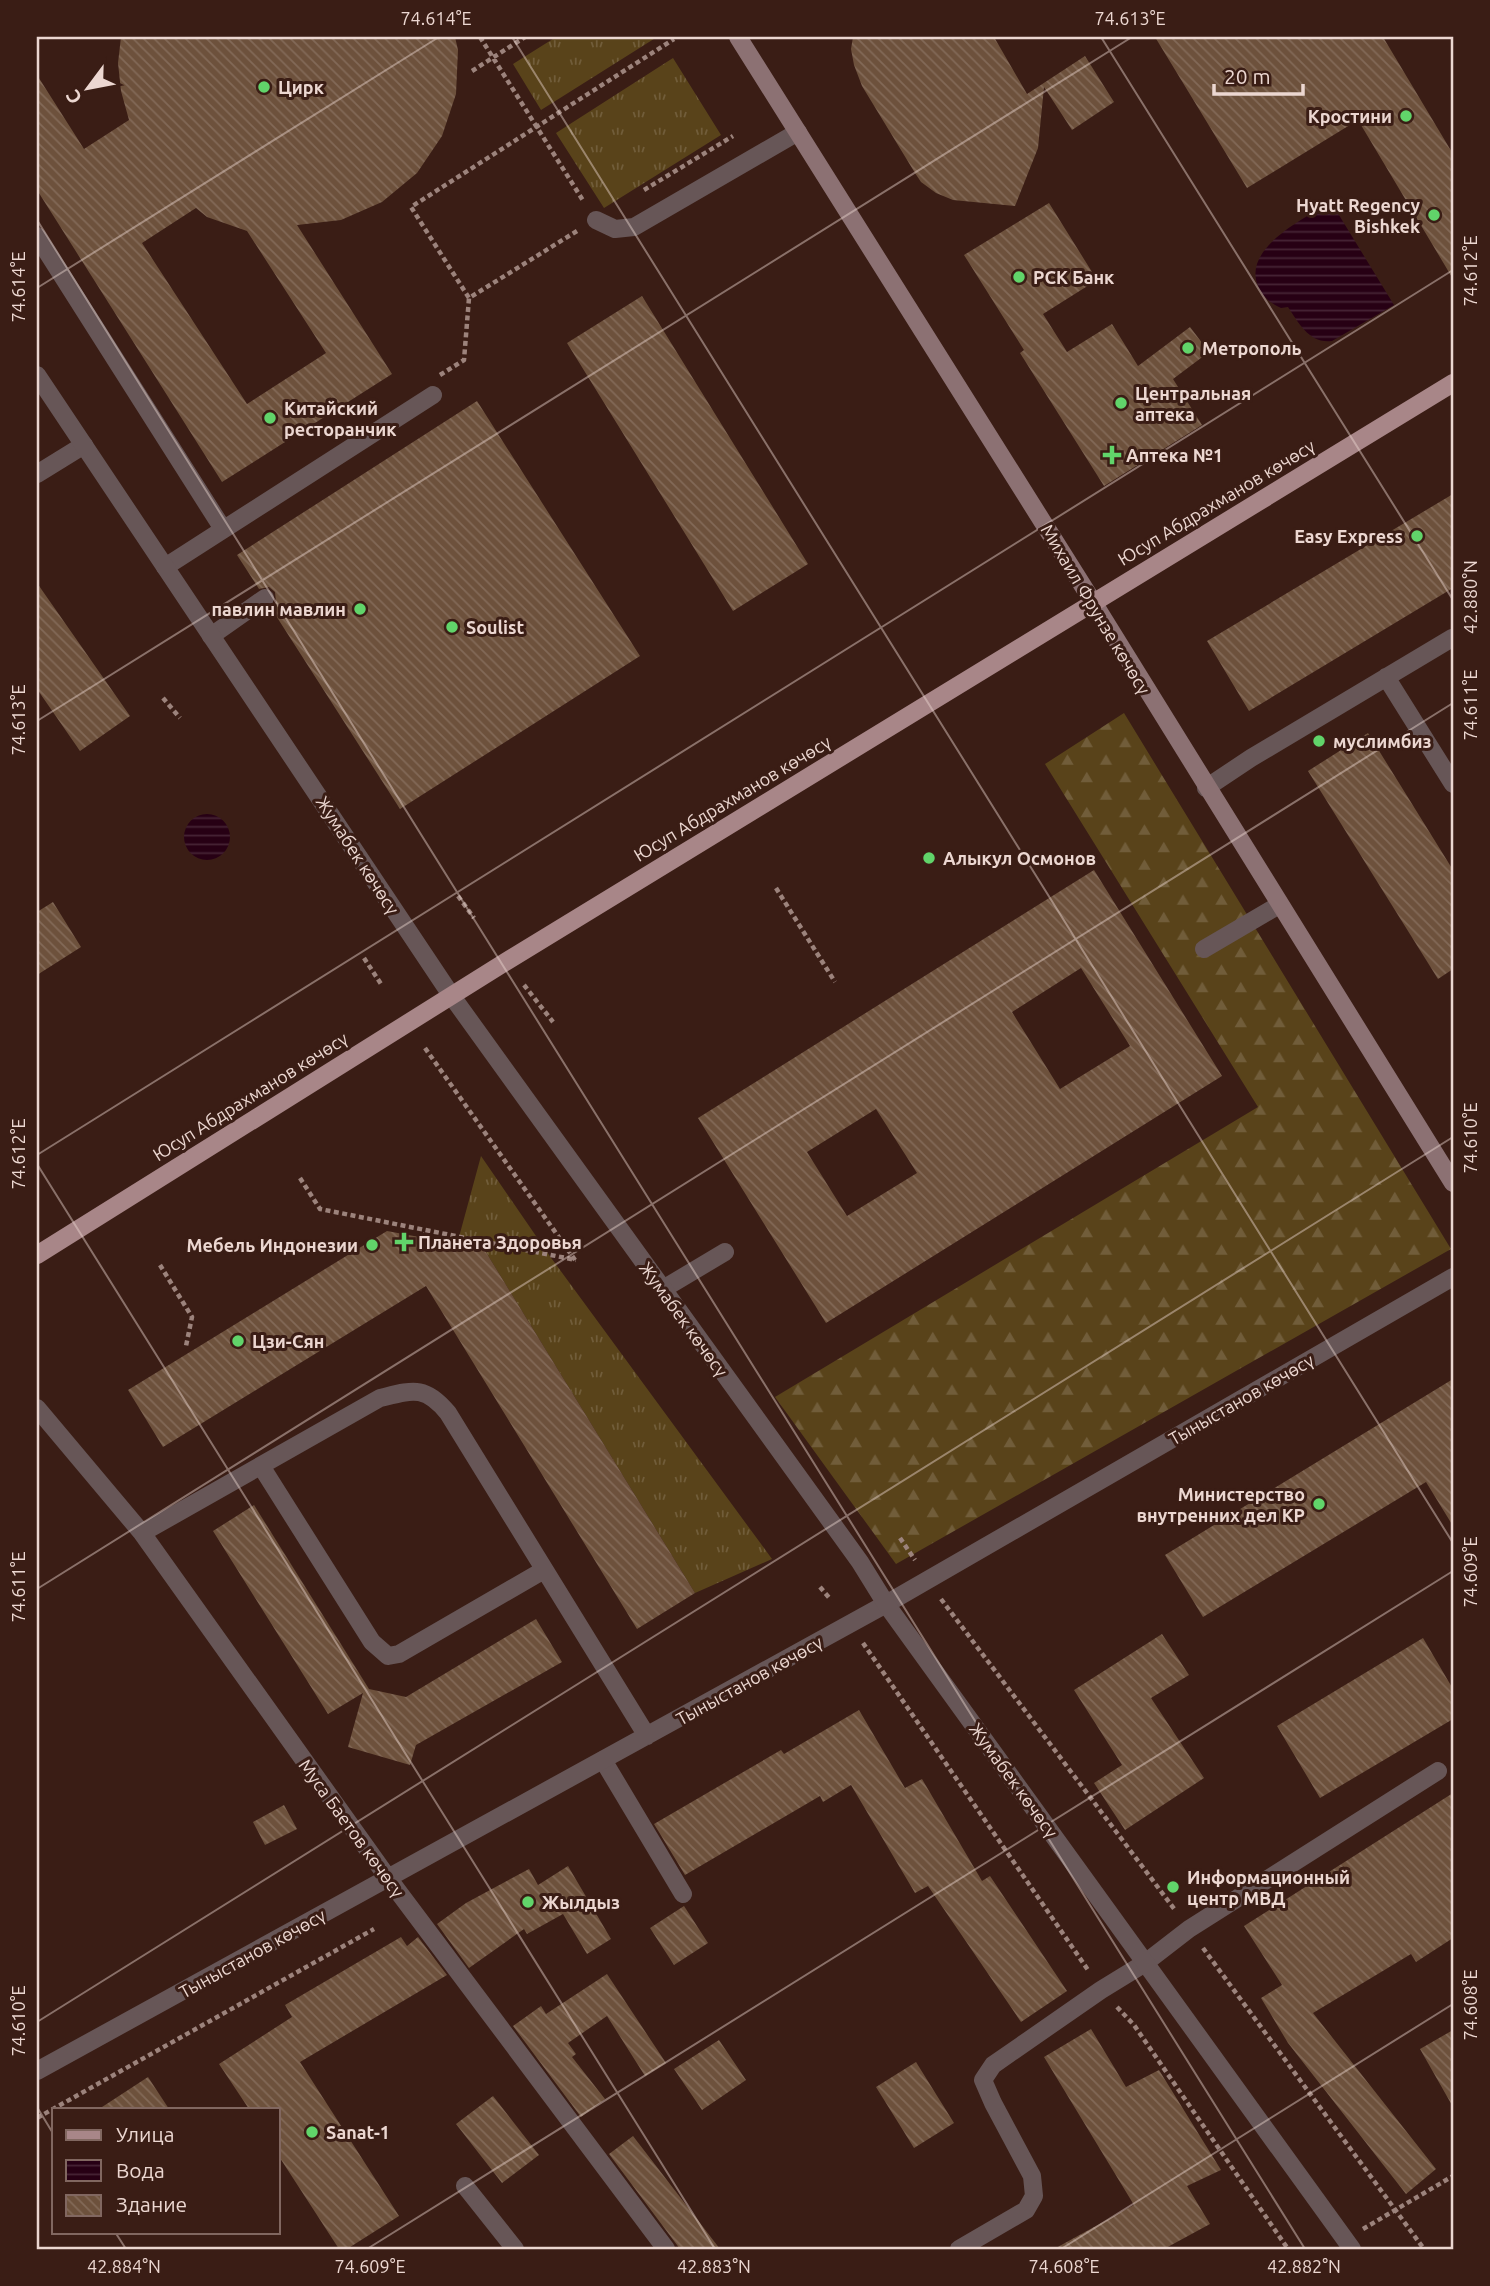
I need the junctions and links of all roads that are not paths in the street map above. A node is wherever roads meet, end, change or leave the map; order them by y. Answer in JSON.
{"nodes":[{"id":1,"x":738,"y":37,"type":"edge"},
{"id":2,"x":798,"y":132,"type":"junction"},
{"id":3,"x":596,"y":220,"type":"road end"},
{"id":4,"x":37,"y":236,"type":"edge"},
{"id":5,"x":37,"y":375,"type":"edge"},
{"id":6,"x":1453,"y":383,"type":"edge"},
{"id":7,"x":433,"y":395,"type":"dead end"},
{"id":8,"x":84,"y":445,"type":"junction"},
{"id":9,"x":37,"y":474,"type":"edge"},
{"id":10,"x":223,"y":529,"type":"junction"},
{"id":11,"x":165,"y":567,"type":"junction"},
{"id":12,"x":265,"y":598,"type":"dead end"},
{"id":13,"x":1093,"y":602,"type":"junction"},
{"id":14,"x":211,"y":636,"type":"junction"},
{"id":15,"x":1452,"y":638,"type":"edge"},
{"id":16,"x":1386,"y":677,"type":"junction"},
{"id":17,"x":1453,"y":784,"type":"edge"},
{"id":18,"x":1206,"y":788,"type":"junction"},
{"id":19,"x":1279,"y":905,"type":"junction"},
{"id":20,"x":1205,"y":949,"type":"dead end"},
{"id":21,"x":451,"y":995,"type":"junction"},
{"id":22,"x":1453,"y":1183,"type":"edge"},
{"id":23,"x":725,"y":1252,"type":"dead end"},
{"id":24,"x":37,"y":1255,"type":"edge"},
{"id":25,"x":1453,"y":1277,"type":"edge"},
{"id":26,"x":663,"y":1289,"type":"junction"},
{"id":27,"x":37,"y":1408,"type":"edge"},
{"id":28,"x":261,"y":1466,"type":"junction"},
{"id":29,"x":142,"y":1533,"type":"junction"},
{"id":30,"x":544,"y":1570,"type":"junction"},
{"id":31,"x":886,"y":1604,"type":"junction"},
{"id":32,"x":647,"y":1736,"type":"junction"},
{"id":33,"x":603,"y":1760,"type":"junction"},
{"id":34,"x":1438,"y":1771,"type":"dead end"},
{"id":35,"x":388,"y":1878,"type":"junction"},
{"id":36,"x":683,"y":1894,"type":"dead end"},
{"id":37,"x":1145,"y":1963,"type":"junction"},
{"id":38,"x":37,"y":2071,"type":"edge"},
{"id":39,"x":466,"y":2186,"type":"dead end"},
{"id":40,"x":515,"y":2249,"type":"edge"},
{"id":41,"x":666,"y":2249,"type":"edge"},
{"id":42,"x":959,"y":2249,"type":"edge"},
{"id":43,"x":1352,"y":2249,"type":"edge"}],
"edges":[{"from":1,"to":2,"type":"main road","name":"Михаил Фрунзе көчөсү"},
{"from":2,"to":3,"type":"street"},
{"from":2,"to":13,"type":"main road","name":"Михаил Фрунзе көчөсү"},
{"from":4,"to":10,"type":"street"},
{"from":5,"to":8,"type":"street","name":"Жумабек көчөсү"},
{"from":6,"to":13,"type":"main road","name":"Юсуп Абдрахманов көчөсү"},
{"from":7,"to":10,"type":"street"},
{"from":8,"to":9,"type":"street"},
{"from":8,"to":11,"type":"street","name":"Жумабек көчөсү"},
{"from":10,"to":11,"type":"street"},
{"from":11,"to":14,"type":"street","name":"Жумабек көчөсү"},
{"from":12,"to":14,"type":"street"},
{"from":13,"to":18,"type":"main road","name":"Михаил Фрунзе көчөсү"},
{"from":13,"to":21,"type":"main road","name":"Юсуп Абдрахманов көчөсү"},
{"from":14,"to":21,"type":"street","name":"Жумабек көчөсү"},
{"from":15,"to":16,"type":"street"},
{"from":16,"to":17,"type":"street"},
{"from":16,"to":18,"type":"street"},
{"from":18,"to":19,"type":"main road","name":"Михаил Фрунзе көчөсү"},
{"from":19,"to":20,"type":"street"},
{"from":19,"to":22,"type":"main road","name":"Михаил Фрунзе көчөсү"},
{"from":21,"to":24,"type":"main road","name":"Юсуп Абдрахманов көчөсү"},
{"from":21,"to":26,"type":"street","name":"Жумабек көчөсү"},
{"from":23,"to":26,"type":"street"},
{"from":25,"to":31,"type":"street","name":"Тыныстанов көчөсү"},
{"from":26,"to":31,"type":"street","name":"Жумабек көчөсү"},
{"from":27,"to":29,"type":"street","name":"Муса Баетов көчөсү"},
{"from":28,"to":29,"type":"street"},
{"from":28,"to":30,"type":"street"},
{"from":28,"to":30,"type":"street"},
{"from":29,"to":35,"type":"street","name":"Муса Баетов көчөсү"},
{"from":30,"to":32,"type":"street"},
{"from":31,"to":32,"type":"street","name":"Тыныстанов көчөсү"},
{"from":31,"to":37,"type":"street","name":"Жумабек көчөсү"},
{"from":32,"to":33,"type":"street","name":"Тыныстанов көчөсү"},
{"from":33,"to":35,"type":"street","name":"Тыныстанов көчөсү"},
{"from":33,"to":36,"type":"street"},
{"from":34,"to":37,"type":"street"},
{"from":35,"to":38,"type":"street","name":"Тыныстанов көчөсү"},
{"from":35,"to":41,"type":"street","name":"Муса Баетов көчөсү"},
{"from":37,"to":42,"type":"street"},
{"from":37,"to":43,"type":"street","name":"Жумабек көчөсү"},
{"from":39,"to":40,"type":"street"}]}
